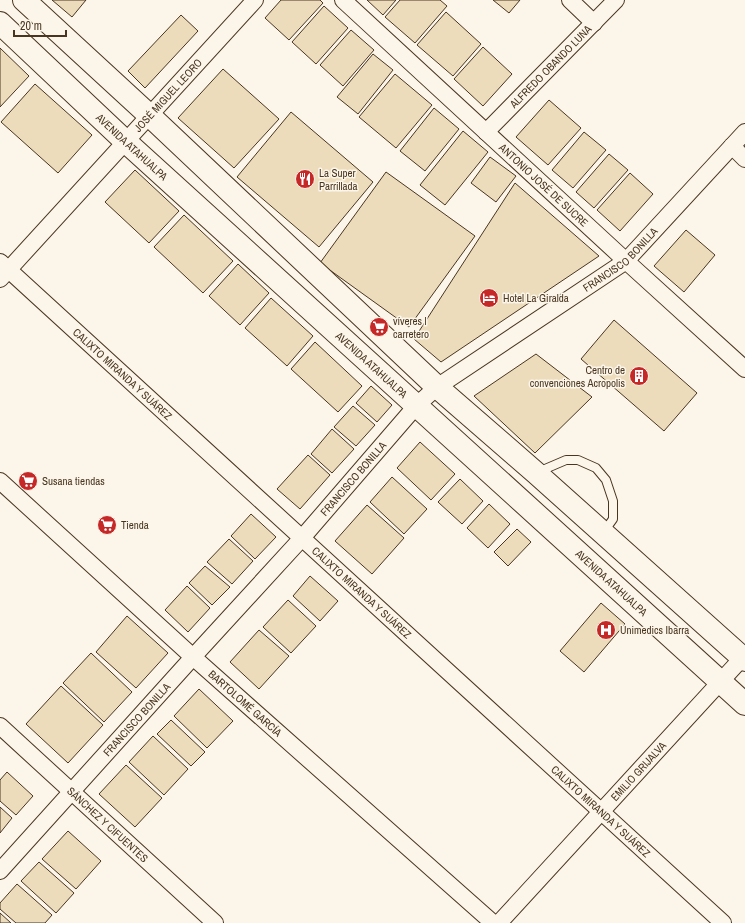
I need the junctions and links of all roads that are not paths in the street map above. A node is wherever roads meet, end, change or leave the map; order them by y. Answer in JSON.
{"nodes":[{"id":1,"x":24,"y":0,"type":"edge"},
{"id":2,"x":255,"y":0,"type":"edge"},
{"id":3,"x":343,"y":0,"type":"edge"},
{"id":4,"x":570,"y":0,"type":"edge"},
{"id":5,"x":616,"y":0,"type":"edge"},
{"id":6,"x":594,"y":22,"type":"junction"},
{"id":7,"x":0,"y":23,"type":"edge"},
{"id":8,"x":149,"y":115,"type":"junction"},
{"id":9,"x":486,"y":132,"type":"junction"},
{"id":10,"x":745,"y":132,"type":"edge"},
{"id":11,"x":125,"y":141,"type":"junction"},
{"id":12,"x":732,"y":146,"type":"junction"},
{"id":13,"x":745,"y":159,"type":"edge"},
{"id":14,"x":626,"y":261,"type":"junction"},
{"id":15,"x":3,"y":270,"type":"edge"},
{"id":16,"x":745,"y":369,"type":"edge"},
{"id":17,"x":437,"y":387,"type":"junction"},
{"id":18,"x":416,"y":406,"type":"junction"},
{"id":19,"x":536,"y":473,"type":"junction"},
{"id":20,"x":0,"y":481,"type":"edge"},
{"id":21,"x":603,"y":533,"type":"junction"},
{"id":22,"x":302,"y":538,"type":"junction"},
{"id":23,"x":193,"y":657,"type":"junction"},
{"id":24,"x":744,"y":657,"type":"edge"},
{"id":25,"x":720,"y":682,"type":"junction"},
{"id":26,"x":745,"y":704,"type":"edge"},
{"id":27,"x":0,"y":726,"type":"edge"},
{"id":28,"x":72,"y":791,"type":"junction"},
{"id":29,"x":601,"y":811,"type":"junction"},
{"id":30,"x":0,"y":871,"type":"edge"},
{"id":31,"x":215,"y":923,"type":"edge"},
{"id":32,"x":493,"y":923,"type":"edge"},
{"id":33,"x":499,"y":923,"type":"edge"},
{"id":34,"x":723,"y":923,"type":"edge"}],
"edges":[{"from":1,"to":8,"type":"main road"},
{"from":2,"to":8,"type":"street","name":"JOSÉ MIGUEL LEORO"},
{"from":3,"to":9,"type":"street","name":"ANTONIO JOSÉ DE SUCRE"},
{"from":4,"to":6,"type":"street"},
{"from":5,"to":6,"type":"street","name":"ALFREDO OBANDO LUNA"},
{"from":6,"to":9,"type":"street","name":"ALFREDO OBANDO LUNA"},
{"from":7,"to":11,"type":"main road","name":"AVENIDA ATAHUALPA"},
{"from":8,"to":11,"type":"street","name":"JOSÉ MIGUEL LEORO"},
{"from":8,"to":17,"type":"main road"},
{"from":9,"to":14,"type":"street","name":"ANTONIO JOSÉ DE SUCRE"},
{"from":10,"to":12,"type":"street","name":"FRANCISCO BONILLA"},
{"from":11,"to":15,"type":"street","name":"JOSÉ MIGUEL LEORO"},
{"from":11,"to":18,"type":"main road","name":"AVENIDA ATAHUALPA"},
{"from":12,"to":13,"type":"street"},
{"from":12,"to":14,"type":"street","name":"FRANCISCO BONILLA"},
{"from":14,"to":16,"type":"street","name":"ANTONIO JOSÉ DE SUCRE"},
{"from":14,"to":17,"type":"street","name":"FRANCISCO BONILLA"},
{"from":15,"to":22,"type":"street","name":"CALIXTO MIRANDA Y SUÁREZ"},
{"from":17,"to":18,"type":"street","name":"FRANCISCO BONILLA"},
{"from":17,"to":19,"type":"main road"},
{"from":18,"to":22,"type":"street","name":"FRANCISCO BONILLA"},
{"from":18,"to":25,"type":"main road","name":"AVENIDA ATAHUALPA"},
{"from":19,"to":21,"type":"main road"},
{"from":19,"to":21,"type":"lane"},
{"from":20,"to":23,"type":"street","name":"BARTOLOMÉ GARCÍA"},
{"from":21,"to":24,"type":"main road"},
{"from":22,"to":23,"type":"street","name":"FRANCISCO BONILLA"},
{"from":22,"to":29,"type":"street","name":"CALIXTO MIRANDA Y SUÁREZ"},
{"from":23,"to":28,"type":"street","name":"FRANCISCO BONILLA"},
{"from":23,"to":32,"type":"street","name":"BARTOLOMÉ GARCÍA"},
{"from":24,"to":25,"type":"street","name":"EMILIO GRIJALVA"},
{"from":25,"to":26,"type":"main road","name":"AVENIDA ATAHUALPA"},
{"from":25,"to":29,"type":"street","name":"EMILIO GRIJALVA"},
{"from":27,"to":28,"type":"street","name":"SÁNCHEZ Y CIFUENTES"},
{"from":28,"to":30,"type":"street","name":"FRANCISCO BONILLA"},
{"from":28,"to":31,"type":"street","name":"SÁNCHEZ Y CIFUENTES"},
{"from":29,"to":33,"type":"street","name":"EMILIO GRIJALVA"},
{"from":29,"to":34,"type":"street","name":"CALIXTO MIRANDA Y SUÁREZ"}]}
